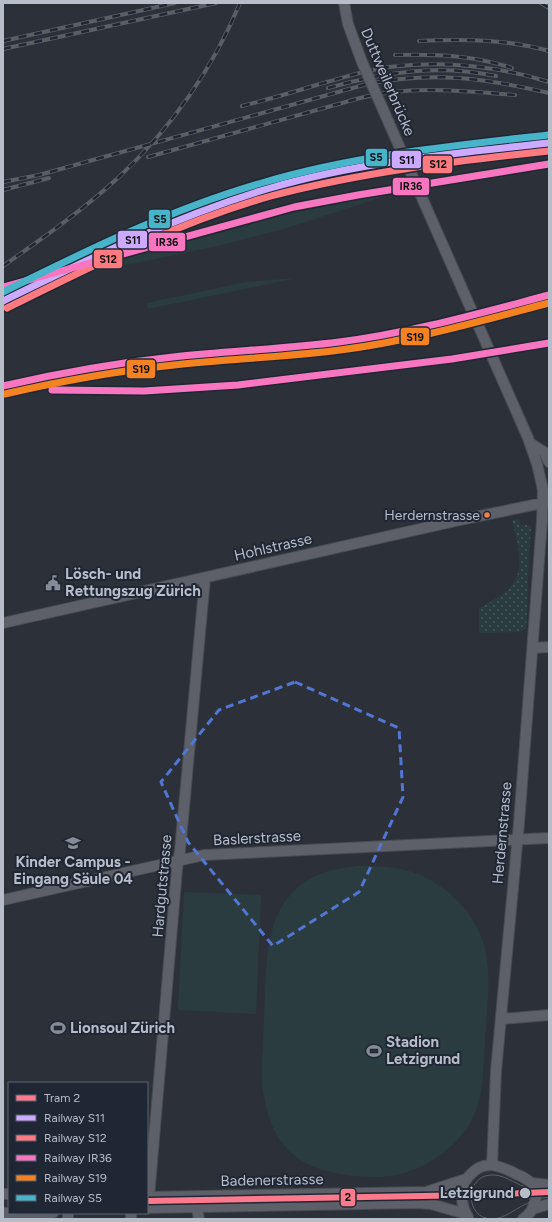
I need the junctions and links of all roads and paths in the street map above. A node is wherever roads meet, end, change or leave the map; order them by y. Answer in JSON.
{"nodes":[{"id":1,"x":344,"y":3,"type":"edge"},
{"id":2,"x":529,"y":441,"type":"junction"},
{"id":3,"x":549,"y":462,"type":"edge"},
{"id":4,"x":546,"y":502,"type":"edge"},
{"id":5,"x":205,"y":578,"type":"junction"},
{"id":6,"x":3,"y":623,"type":"edge"},
{"id":7,"x":549,"y":647,"type":"edge"},
{"id":8,"x":533,"y":648,"type":"junction"},
{"id":9,"x":549,"y":838,"type":"edge"},
{"id":10,"x":517,"y":839,"type":"junction"},
{"id":11,"x":179,"y":860,"type":"junction"},
{"id":12,"x":3,"y":900,"type":"edge"},
{"id":13,"x":549,"y":1015,"type":"edge"},
{"id":14,"x":501,"y":1019,"type":"junction"},
{"id":15,"x":492,"y":1165,"type":"junction"},
{"id":16,"x":466,"y":1179,"type":"junction"},
{"id":17,"x":532,"y":1183,"type":"junction"},
{"id":18,"x":549,"y":1184,"type":"edge"},
{"id":19,"x":148,"y":1197,"type":"edge"},
{"id":20,"x":549,"y":1204,"type":"edge"},
{"id":21,"x":148,"y":1208,"type":"edge"},
{"id":22,"x":197,"y":1208,"type":"junction"},
{"id":23,"x":533,"y":1209,"type":"junction"},
{"id":24,"x":468,"y":1216,"type":"edge"},
{"id":25,"x":199,"y":1219,"type":"edge"},
{"id":26,"x":523,"y":1219,"type":"edge"}],
"edges":[{"from":1,"to":2,"type":"street","name":"Duttweilerbrücke","bridge":true},
{"from":2,"to":3,"type":"street"},
{"from":2,"to":4,"type":"street","name":"Duttweilerbrücke"},
{"from":4,"to":5,"type":"street","name":"Hohlstrasse"},
{"from":4,"to":8,"type":"street","name":"Herdernstrasse"},
{"from":5,"to":6,"type":"street","name":"Hohlstrasse"},
{"from":5,"to":11,"type":"street","name":"Hardgutstrasse"},
{"from":7,"to":8,"type":"street"},
{"from":8,"to":10,"type":"street","name":"Herdernstrasse"},
{"from":9,"to":10,"type":"street","name":"Baslerstrasse"},
{"from":10,"to":11,"type":"street","name":"Baslerstrasse"},
{"from":10,"to":14,"type":"street","name":"Herdernstrasse"},
{"from":11,"to":12,"type":"street","name":"Baslerstrasse"},
{"from":11,"to":19,"type":"street","name":"Hardgutstrasse"},
{"from":13,"to":14,"type":"street"},
{"from":14,"to":15,"type":"street","name":"Herdernstrasse"},
{"from":15,"to":16,"type":"street","name":"Badenerstrasse"},
{"from":15,"to":17,"type":"street"},
{"from":16,"to":19,"type":"street","name":"Badenerstrasse"},
{"from":16,"to":24,"type":"street","name":"Badenerstrasse"},
{"from":17,"to":18,"type":"street"},
{"from":17,"to":23,"type":"street"},
{"from":20,"to":23,"type":"street"},
{"from":21,"to":22,"type":"street","name":"Badenerstrasse"},
{"from":22,"to":24,"type":"street","name":"Badenerstrasse"},
{"from":22,"to":25,"type":"street"},
{"from":23,"to":26,"type":"street"}]}
